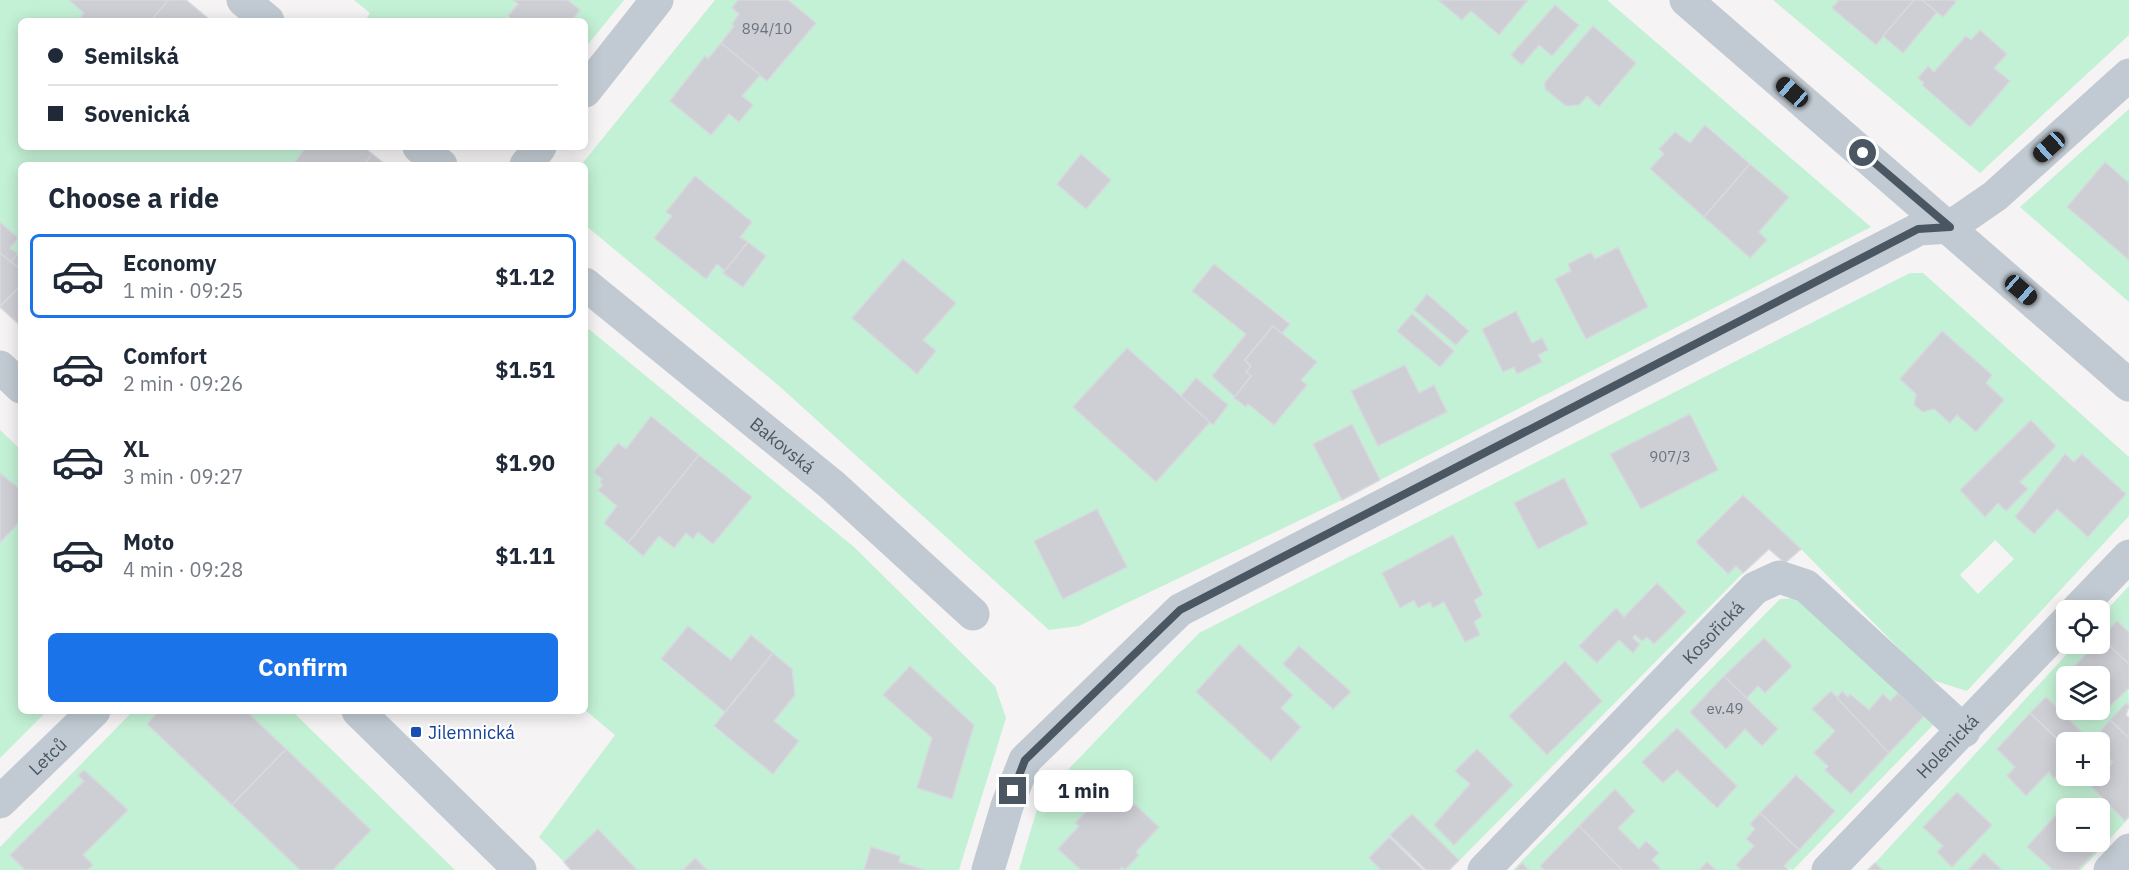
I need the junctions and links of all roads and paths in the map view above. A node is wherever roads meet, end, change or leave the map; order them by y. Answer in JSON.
{"nodes":[{"id":1,"x":243,"y":0,"type":"edge"},
{"id":2,"x":657,"y":0,"type":"edge"},
{"id":3,"x":1686,"y":0,"type":"edge"},
{"id":4,"x":264,"y":18,"type":"edge"},
{"id":5,"x":2129,"y":75,"type":"edge"},
{"id":6,"x":588,"y":87,"type":"edge"},
{"id":7,"x":423,"y":150,"type":"edge"},
{"id":8,"x":538,"y":150,"type":"edge"},
{"id":9,"x":437,"y":162,"type":"edge"},
{"id":10,"x":528,"y":162,"type":"edge"},
{"id":11,"x":1950,"y":227,"type":"junction"},
{"id":12,"x":588,"y":286,"type":"edge"},
{"id":13,"x":0,"y":368,"type":"edge"},
{"id":14,"x":18,"y":384,"type":"edge"},
{"id":15,"x":2129,"y":385,"type":"edge"},
{"id":16,"x":2129,"y":556,"type":"edge"},
{"id":17,"x":2087,"y":600,"type":"edge"},
{"id":18,"x":973,"y":614,"type":"dead end"},
{"id":19,"x":2056,"y":633,"type":"edge"},
{"id":20,"x":91,"y":714,"type":"edge"},
{"id":21,"x":361,"y":714,"type":"edge"},
{"id":22,"x":1964,"y":731,"type":"junction"},
{"id":23,"x":0,"y":802,"type":"edge"},
{"id":24,"x":2129,"y":850,"type":"edge"},
{"id":25,"x":520,"y":870,"type":"edge"},
{"id":26,"x":988,"y":870,"type":"edge"},
{"id":27,"x":1484,"y":870,"type":"edge"},
{"id":28,"x":1828,"y":870,"type":"edge"},
{"id":29,"x":2110,"y":870,"type":"edge"}],
"edges":[{"from":1,"to":4,"type":"street"},
{"from":2,"to":6,"type":"street"},
{"from":3,"to":11,"type":"street"},
{"from":5,"to":11,"type":"street"},
{"from":7,"to":9,"type":"street"},
{"from":8,"to":10,"type":"street"},
{"from":11,"to":15,"type":"street"},
{"from":11,"to":26,"type":"street"},
{"from":12,"to":18,"type":"street","name":"Bakovská"},
{"from":13,"to":14,"type":"street"},
{"from":16,"to":17,"type":"street"},
{"from":19,"to":22,"type":"street","name":"Holenická"},
{"from":20,"to":23,"type":"street","name":"Letců"},
{"from":21,"to":25,"type":"street"},
{"from":22,"to":27,"type":"street","name":"Kosořická"},
{"from":22,"to":28,"type":"street","name":"Holenická"},
{"from":24,"to":29,"type":"street"}]}
